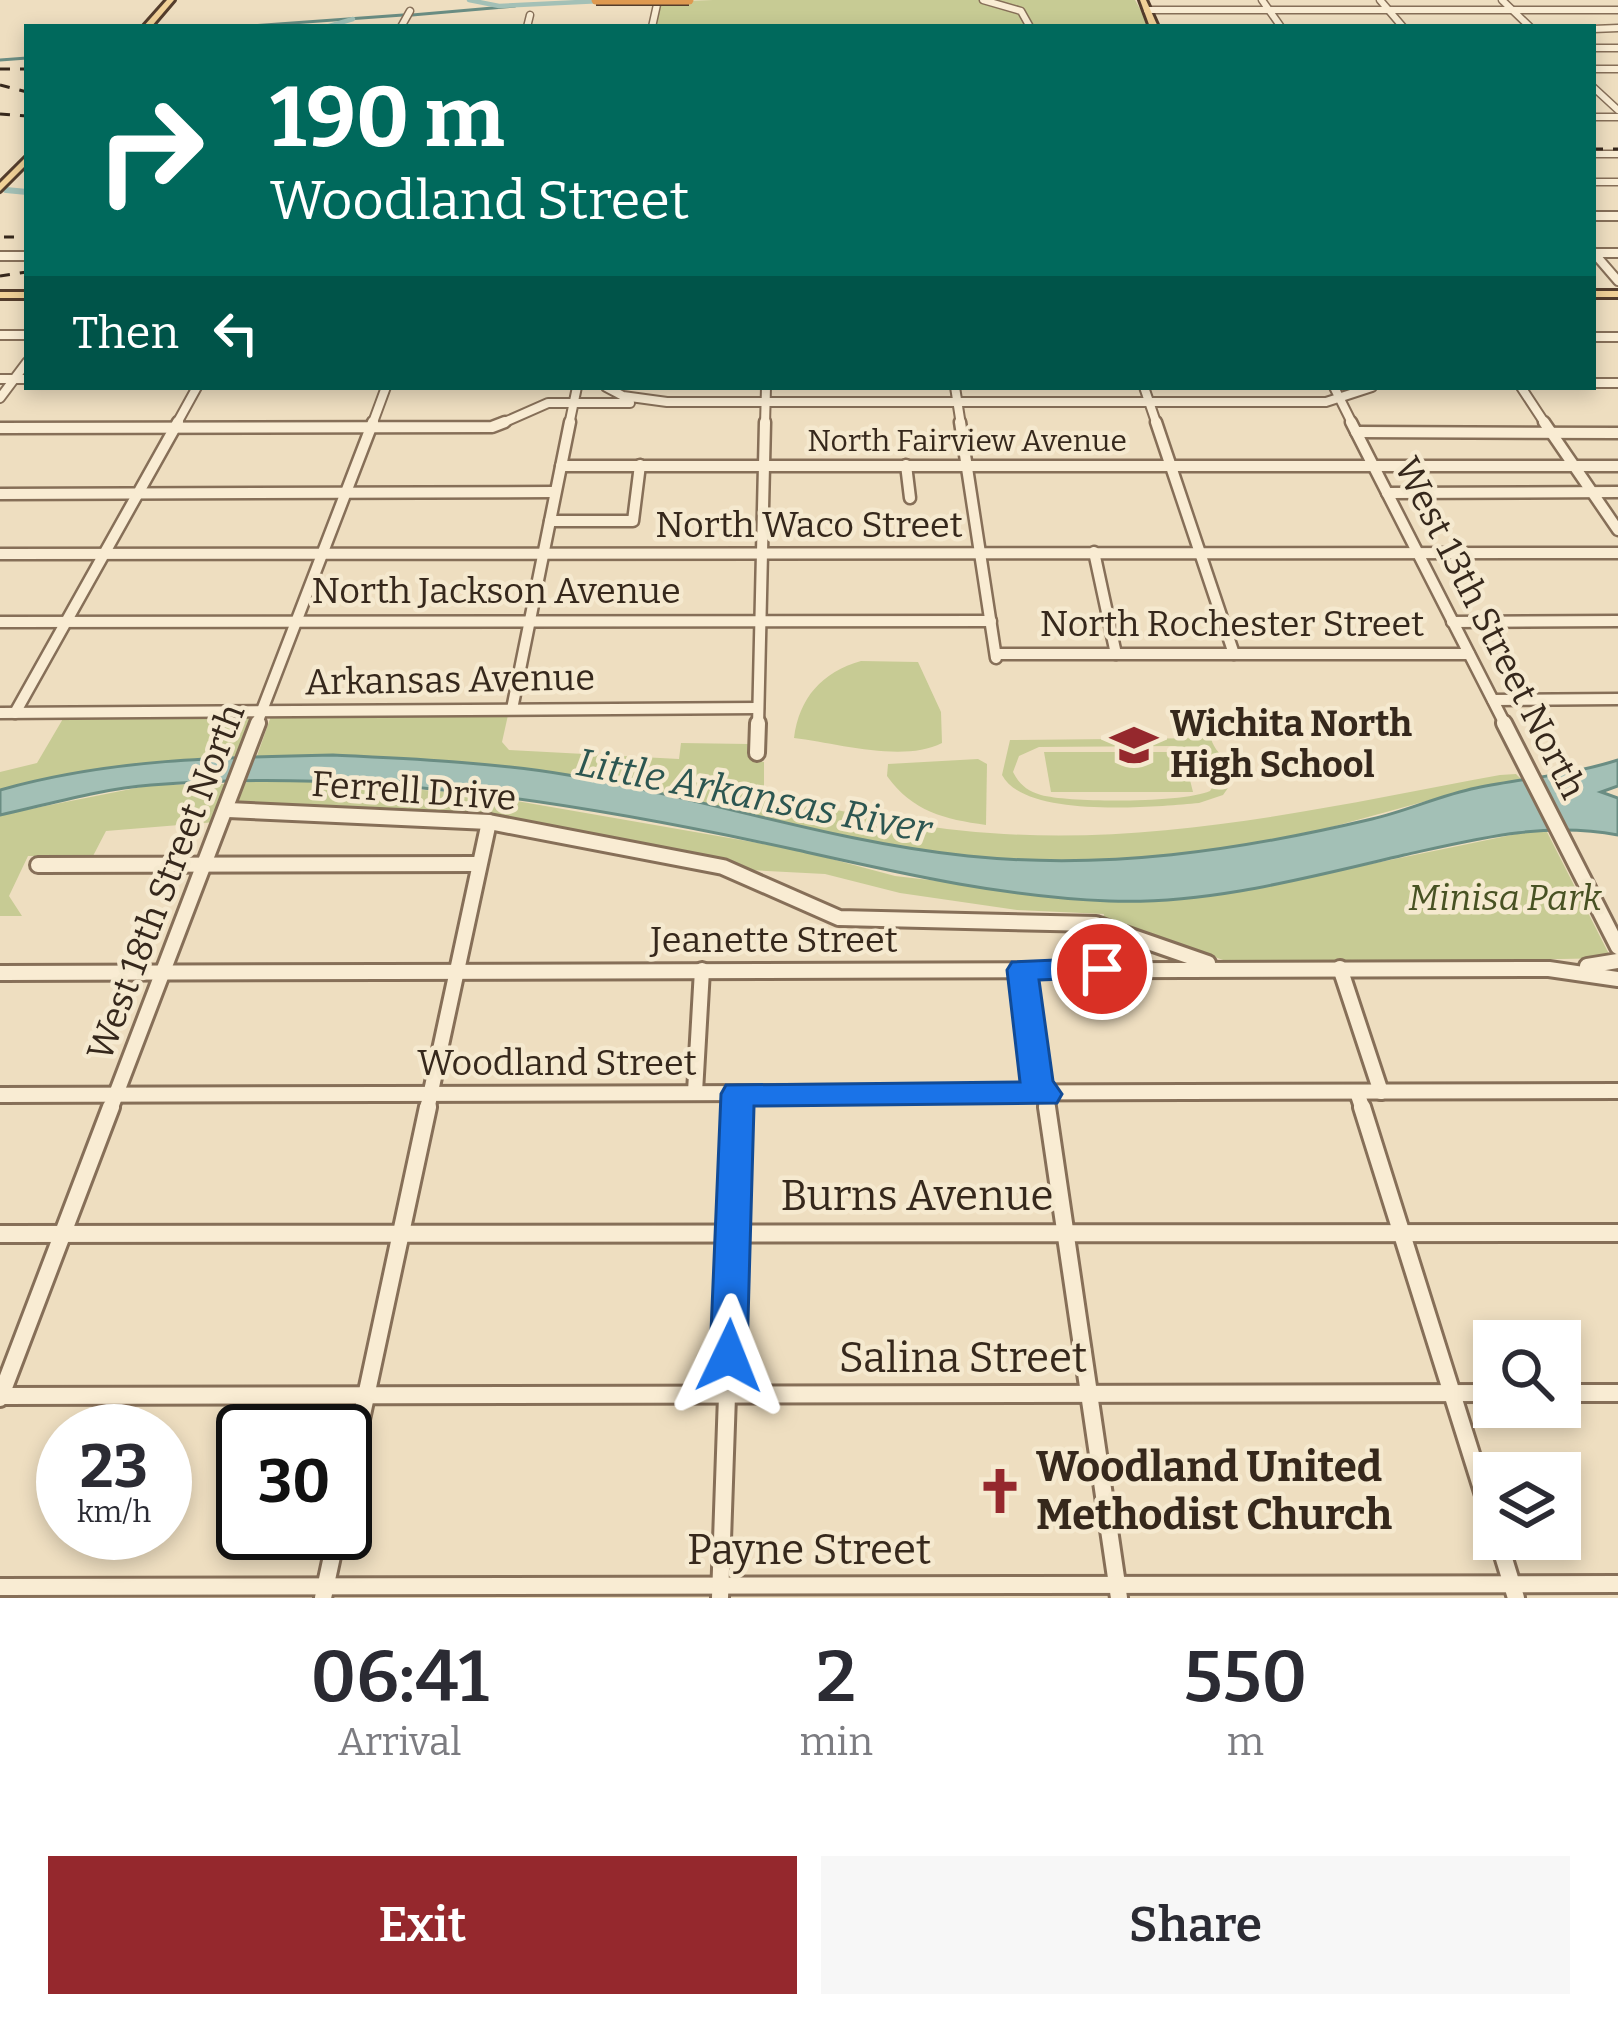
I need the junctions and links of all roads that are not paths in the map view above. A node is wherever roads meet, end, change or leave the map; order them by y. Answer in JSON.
{"nodes":[{"id":1,"x":174,"y":0,"type":"edge"},
{"id":2,"x":596,"y":0,"type":"edge"},
{"id":3,"x":689,"y":0,"type":"edge"},
{"id":4,"x":983,"y":0,"type":"edge"},
{"id":5,"x":1262,"y":0,"type":"edge"},
{"id":6,"x":1380,"y":0,"type":"edge"},
{"id":7,"x":1502,"y":0,"type":"edge"},
{"id":8,"x":1143,"y":3,"type":"edge"},
{"id":9,"x":1269,"y":10,"type":"junction"},
{"id":10,"x":1388,"y":10,"type":"junction"},
{"id":11,"x":1512,"y":10,"type":"junction"},
{"id":12,"x":1618,"y":10,"type":"edge"},
{"id":13,"x":409,"y":15,"type":"dead end"},
{"id":14,"x":530,"y":15,"type":"dead end"},
{"id":15,"x":150,"y":23,"type":"edge"},
{"id":16,"x":403,"y":24,"type":"edge"},
{"id":17,"x":527,"y":24,"type":"edge"},
{"id":18,"x":1028,"y":24,"type":"edge"},
{"id":19,"x":1279,"y":24,"type":"edge"},
{"id":20,"x":1400,"y":24,"type":"edge"},
{"id":21,"x":1527,"y":24,"type":"edge"},
{"id":22,"x":1596,"y":91,"type":"edge"},
{"id":23,"x":1618,"y":114,"type":"edge"},
{"id":24,"x":24,"y":162,"type":"edge"},
{"id":25,"x":0,"y":188,"type":"edge"},
{"id":26,"x":1596,"y":256,"type":"edge"},
{"id":27,"x":1618,"y":281,"type":"edge"},
{"id":28,"x":24,"y":366,"type":"edge"},
{"id":29,"x":24,"y":379,"type":"edge"},
{"id":30,"x":0,"y":380,"type":"edge"},
{"id":31,"x":14,"y":380,"type":"junction"},
{"id":32,"x":195,"y":390,"type":"edge"},
{"id":33,"x":385,"y":390,"type":"edge"},
{"id":34,"x":576,"y":390,"type":"edge"},
{"id":35,"x":616,"y":390,"type":"edge"},
{"id":36,"x":766,"y":390,"type":"edge"},
{"id":37,"x":956,"y":390,"type":"edge"},
{"id":38,"x":1145,"y":390,"type":"edge"},
{"id":39,"x":1336,"y":390,"type":"edge"},
{"id":40,"x":1365,"y":390,"type":"edge"},
{"id":41,"x":1523,"y":390,"type":"edge"},
{"id":42,"x":0,"y":398,"type":"edge"},
{"id":43,"x":648,"y":400,"type":"junction"},
{"id":44,"x":1341,"y":400,"type":"junction"},
{"id":45,"x":766,"y":402,"type":"junction"},
{"id":46,"x":958,"y":402,"type":"junction"},
{"id":47,"x":574,"y":403,"type":"junction"},
{"id":48,"x":1150,"y":403,"type":"junction"},
{"id":49,"x":371,"y":427,"type":"junction"},
{"id":50,"x":0,"y":428,"type":"edge"},
{"id":51,"x":174,"y":428,"type":"junction"},
{"id":52,"x":1356,"y":432,"type":"junction"},
{"id":53,"x":1552,"y":433,"type":"junction"},
{"id":54,"x":1618,"y":433,"type":"edge"},
{"id":55,"x":640,"y":465,"type":"junction"},
{"id":56,"x":764,"y":465,"type":"junction"},
{"id":57,"x":906,"y":465,"type":"junction"},
{"id":58,"x":967,"y":465,"type":"junction"},
{"id":59,"x":1170,"y":465,"type":"junction"},
{"id":60,"x":1372,"y":465,"type":"junction"},
{"id":61,"x":561,"y":466,"type":"junction"},
{"id":62,"x":1574,"y":466,"type":"junction"},
{"id":63,"x":1618,"y":466,"type":"edge"},
{"id":64,"x":1592,"y":492,"type":"junction"},
{"id":65,"x":1618,"y":492,"type":"edge"},
{"id":66,"x":346,"y":493,"type":"junction"},
{"id":67,"x":555,"y":493,"type":"junction"},
{"id":68,"x":1387,"y":493,"type":"junction"},
{"id":69,"x":0,"y":494,"type":"edge"},
{"id":70,"x":137,"y":494,"type":"junction"},
{"id":71,"x":910,"y":498,"type":"dead end"},
{"id":72,"x":550,"y":521,"type":"junction"},
{"id":73,"x":1618,"y":530,"type":"edge"},
{"id":74,"x":543,"y":552,"type":"junction"},
{"id":75,"x":762,"y":552,"type":"junction"},
{"id":76,"x":981,"y":552,"type":"junction"},
{"id":77,"x":1094,"y":552,"type":"junction"},
{"id":78,"x":1199,"y":553,"type":"junction"},
{"id":79,"x":1417,"y":553,"type":"junction"},
{"id":80,"x":1618,"y":553,"type":"edge"},
{"id":81,"x":0,"y":554,"type":"edge"},
{"id":82,"x":103,"y":554,"type":"junction"},
{"id":83,"x":323,"y":554,"type":"junction"},
{"id":84,"x":529,"y":621,"type":"junction"},
{"id":85,"x":760,"y":621,"type":"junction"},
{"id":86,"x":991,"y":621,"type":"junction"},
{"id":87,"x":1618,"y":621,"type":"edge"},
{"id":88,"x":0,"y":622,"type":"edge"},
{"id":89,"x":65,"y":622,"type":"junction"},
{"id":90,"x":298,"y":622,"type":"junction"},
{"id":91,"x":1452,"y":622,"type":"junction"},
{"id":92,"x":1234,"y":653,"type":"junction"},
{"id":93,"x":1115,"y":654,"type":"junction"},
{"id":94,"x":1468,"y":654,"type":"junction"},
{"id":95,"x":1618,"y":699,"type":"edge"},
{"id":96,"x":1493,"y":700,"type":"junction"},
{"id":97,"x":758,"y":708,"type":"junction"},
{"id":98,"x":512,"y":709,"type":"junction"},
{"id":99,"x":263,"y":712,"type":"junction"},
{"id":100,"x":0,"y":713,"type":"edge"},
{"id":101,"x":15,"y":713,"type":"junction"},
{"id":102,"x":757,"y":753,"type":"dead end"},
{"id":103,"x":228,"y":810,"type":"junction"},
{"id":104,"x":489,"y":822,"type":"junction"},
{"id":105,"x":478,"y":864,"type":"junction"},
{"id":106,"x":205,"y":865,"type":"junction"},
{"id":107,"x":38,"y":866,"type":"dead end"},
{"id":108,"x":1618,"y":947,"type":"edge"},
{"id":109,"x":1618,"y":961,"type":"edge"},
{"id":110,"x":1587,"y":966,"type":"junction"},
{"id":111,"x":1220,"y":968,"type":"junction"},
{"id":112,"x":1340,"y":968,"type":"junction"},
{"id":113,"x":1549,"y":969,"type":"junction"},
{"id":114,"x":702,"y":970,"type":"junction"},
{"id":115,"x":1023,"y":970,"type":"junction"},
{"id":116,"x":456,"y":971,"type":"junction"},
{"id":117,"x":164,"y":972,"type":"junction"},
{"id":118,"x":0,"y":973,"type":"edge"},
{"id":119,"x":1618,"y":976,"type":"edge"},
{"id":120,"x":1618,"y":1091,"type":"edge"},
{"id":121,"x":695,"y":1092,"type":"junction"},
{"id":122,"x":1357,"y":1092,"type":"junction"},
{"id":123,"x":1381,"y":1092,"type":"junction"},
{"id":124,"x":430,"y":1093,"type":"junction"},
{"id":125,"x":0,"y":1094,"type":"edge"},
{"id":126,"x":117,"y":1094,"type":"junction"},
{"id":127,"x":738,"y":1094,"type":"junction"},
{"id":128,"x":1046,"y":1094,"type":"junction"},
{"id":129,"x":733,"y":1231,"type":"junction"},
{"id":130,"x":400,"y":1233,"type":"junction"},
{"id":131,"x":1069,"y":1233,"type":"junction"},
{"id":132,"x":1402,"y":1233,"type":"junction"},
{"id":133,"x":1618,"y":1233,"type":"edge"},
{"id":134,"x":0,"y":1234,"type":"edge"},
{"id":135,"x":63,"y":1234,"type":"junction"},
{"id":136,"x":727,"y":1393,"type":"junction"},
{"id":137,"x":1581,"y":1393,"type":"edge"},
{"id":138,"x":1618,"y":1393,"type":"edge"},
{"id":139,"x":366,"y":1394,"type":"junction"},
{"id":140,"x":1091,"y":1394,"type":"junction"},
{"id":141,"x":1452,"y":1394,"type":"junction"},
{"id":142,"x":1473,"y":1394,"type":"edge"},
{"id":143,"x":0,"y":1396,"type":"edge"},
{"id":144,"x":364,"y":1404,"type":"edge"},
{"id":145,"x":1473,"y":1460,"type":"edge"},
{"id":146,"x":331,"y":1560,"type":"edge"},
{"id":147,"x":1504,"y":1560,"type":"edge"},
{"id":148,"x":1618,"y":1584,"type":"edge"},
{"id":149,"x":0,"y":1587,"type":"edge"},
{"id":150,"x":1118,"y":1591,"type":"edge"},
{"id":151,"x":1514,"y":1591,"type":"edge"},
{"id":152,"x":720,"y":1592,"type":"edge"},
{"id":153,"x":324,"y":1593,"type":"edge"}],
"edges":[{"from":1,"to":15,"type":"main road"},
{"from":2,"to":3,"type":"highway","bridge":true},
{"from":4,"to":18,"type":"street"},
{"from":5,"to":9,"type":"street"},
{"from":6,"to":10,"type":"street"},
{"from":7,"to":11,"type":"street"},
{"from":8,"to":9,"type":"street"},
{"from":9,"to":10,"type":"street"},
{"from":9,"to":19,"type":"street"},
{"from":10,"to":11,"type":"street"},
{"from":10,"to":20,"type":"street"},
{"from":11,"to":12,"type":"street"},
{"from":11,"to":21,"type":"street"},
{"from":13,"to":16,"type":"street"},
{"from":14,"to":17,"type":"street"},
{"from":22,"to":23,"type":"street"},
{"from":24,"to":25,"type":"main road"},
{"from":26,"to":27,"type":"street"},
{"from":28,"to":31,"type":"street"},
{"from":29,"to":31,"type":"street"},
{"from":30,"to":31,"type":"street"},
{"from":31,"to":42,"type":"street"},
{"from":32,"to":51,"type":"street"},
{"from":33,"to":49,"type":"street","name":"West 18th Street North"},
{"from":34,"to":47,"type":"street"},
{"from":35,"to":43,"type":"street"},
{"from":36,"to":45,"type":"street"},
{"from":37,"to":46,"type":"street"},
{"from":38,"to":48,"type":"street"},
{"from":39,"to":44,"type":"street","name":"West 13th Street North"},
{"from":40,"to":44,"type":"street"},
{"from":41,"to":53,"type":"street"},
{"from":43,"to":45,"type":"street"},
{"from":43,"to":47,"type":"street"},
{"from":44,"to":48,"type":"street"},
{"from":44,"to":52,"type":"street","name":"West 13th Street North"},
{"from":45,"to":46,"type":"street"},
{"from":45,"to":56,"type":"street"},
{"from":46,"to":48,"type":"street"},
{"from":46,"to":58,"type":"street"},
{"from":47,"to":49,"type":"street"},
{"from":47,"to":61,"type":"street"},
{"from":48,"to":59,"type":"street"},
{"from":49,"to":51,"type":"street"},
{"from":49,"to":66,"type":"street","name":"West 18th Street North"},
{"from":50,"to":51,"type":"street"},
{"from":51,"to":70,"type":"street"},
{"from":52,"to":53,"type":"street"},
{"from":52,"to":60,"type":"street","name":"West 13th Street North"},
{"from":53,"to":54,"type":"street"},
{"from":53,"to":62,"type":"street"},
{"from":55,"to":56,"type":"street","name":"North Fairview Avenue"},
{"from":55,"to":61,"type":"street","name":"North Fairview Avenue"},
{"from":55,"to":72,"type":"street"},
{"from":56,"to":57,"type":"street","name":"North Fairview Avenue"},
{"from":56,"to":75,"type":"street"},
{"from":57,"to":58,"type":"street","name":"North Fairview Avenue"},
{"from":57,"to":71,"type":"street"},
{"from":58,"to":59,"type":"street","name":"North Fairview Avenue"},
{"from":58,"to":76,"type":"street"},
{"from":59,"to":60,"type":"street","name":"North Fairview Avenue"},
{"from":59,"to":78,"type":"street"},
{"from":60,"to":62,"type":"street","name":"North Fairview Avenue"},
{"from":60,"to":68,"type":"street","name":"West 13th Street North"},
{"from":61,"to":67,"type":"street"},
{"from":62,"to":63,"type":"street","name":"North Fairview Avenue"},
{"from":62,"to":64,"type":"street"},
{"from":64,"to":65,"type":"street"},
{"from":64,"to":68,"type":"street"},
{"from":64,"to":73,"type":"street"},
{"from":66,"to":67,"type":"street"},
{"from":66,"to":70,"type":"street"},
{"from":66,"to":83,"type":"street","name":"West 18th Street North"},
{"from":67,"to":72,"type":"street"},
{"from":68,"to":79,"type":"street","name":"West 13th Street North"},
{"from":69,"to":70,"type":"street"},
{"from":70,"to":82,"type":"street"},
{"from":72,"to":74,"type":"street"},
{"from":74,"to":75,"type":"street","name":"North Waco Street"},
{"from":74,"to":83,"type":"street","name":"North Waco Street"},
{"from":74,"to":84,"type":"street"},
{"from":75,"to":76,"type":"street","name":"North Waco Street"},
{"from":75,"to":85,"type":"street"},
{"from":76,"to":77,"type":"street","name":"North Waco Street"},
{"from":76,"to":86,"type":"street"},
{"from":77,"to":78,"type":"street","name":"North Waco Street"},
{"from":77,"to":93,"type":"street"},
{"from":78,"to":79,"type":"street","name":"North Waco Street"},
{"from":78,"to":92,"type":"street"},
{"from":79,"to":80,"type":"street","name":"North Waco Street"},
{"from":79,"to":91,"type":"street","name":"West 13th Street North"},
{"from":81,"to":82,"type":"street","name":"North Waco Street"},
{"from":82,"to":83,"type":"street","name":"North Waco Street"},
{"from":82,"to":89,"type":"street"},
{"from":83,"to":90,"type":"street","name":"West 18th Street North"},
{"from":84,"to":85,"type":"street","name":"North Jackson Avenue"},
{"from":84,"to":90,"type":"street","name":"North Jackson Avenue"},
{"from":84,"to":98,"type":"street"},
{"from":85,"to":86,"type":"street","name":"North Jackson Avenue"},
{"from":85,"to":97,"type":"street"},
{"from":86,"to":93,"type":"street","name":"North Rochester Street"},
{"from":87,"to":91,"type":"street"},
{"from":88,"to":89,"type":"street","name":"North Jackson Avenue"},
{"from":89,"to":90,"type":"street","name":"North Jackson Avenue"},
{"from":89,"to":101,"type":"street"},
{"from":90,"to":99,"type":"street","name":"West 18th Street North"},
{"from":91,"to":94,"type":"street","name":"West 13th Street North"},
{"from":92,"to":93,"type":"street","name":"North Rochester Street"},
{"from":92,"to":94,"type":"street","name":"North Rochester Street"},
{"from":94,"to":96,"type":"street","name":"West 13th Street North"},
{"from":95,"to":96,"type":"street"},
{"from":96,"to":108,"type":"street","name":"West 13th Street North"},
{"from":97,"to":98,"type":"street","name":"Arkansas Avenue"},
{"from":97,"to":102,"type":"street"},
{"from":98,"to":99,"type":"street","name":"Arkansas Avenue"},
{"from":99,"to":101,"type":"street","name":"Arkansas Avenue"},
{"from":99,"to":103,"type":"street","name":"West 18th Street North"},
{"from":100,"to":101,"type":"street","name":"Arkansas Avenue"},
{"from":103,"to":104,"type":"street","name":"Ferrell Drive"},
{"from":103,"to":106,"type":"street","name":"West 18th Street North"},
{"from":104,"to":105,"type":"street"},
{"from":104,"to":111,"type":"street","name":"Ferrell Drive"},
{"from":105,"to":106,"type":"street"},
{"from":105,"to":116,"type":"street"},
{"from":106,"to":107,"type":"street"},
{"from":106,"to":117,"type":"street","name":"West 18th Street North"},
{"from":109,"to":110,"type":"street"},
{"from":110,"to":113,"type":"street","name":"Jeanette Street"},
{"from":110,"to":119,"type":"street","name":"Jeanette Street"},
{"from":111,"to":112,"type":"street","name":"Jeanette Street"},
{"from":111,"to":115,"type":"street","name":"Jeanette Street"},
{"from":112,"to":113,"type":"street","name":"Jeanette Street"},
{"from":112,"to":123,"type":"street"},
{"from":113,"to":119,"type":"street","name":"Jeanette Street"},
{"from":114,"to":115,"type":"street","name":"Jeanette Street"},
{"from":114,"to":116,"type":"street","name":"Jeanette Street"},
{"from":114,"to":121,"type":"street"},
{"from":115,"to":128,"type":"street"},
{"from":116,"to":117,"type":"street","name":"Jeanette Street"},
{"from":116,"to":124,"type":"street"},
{"from":117,"to":118,"type":"street","name":"Jeanette Street"},
{"from":117,"to":126,"type":"street","name":"West 18th Street North"},
{"from":120,"to":123,"type":"street","name":"Woodland Street"},
{"from":121,"to":124,"type":"street","name":"Woodland Street"},
{"from":121,"to":127,"type":"street","name":"Woodland Street"},
{"from":122,"to":123,"type":"street","name":"Woodland Street"},
{"from":122,"to":128,"type":"street","name":"Woodland Street"},
{"from":122,"to":132,"type":"street"},
{"from":124,"to":126,"type":"street","name":"Woodland Street"},
{"from":124,"to":130,"type":"street"},
{"from":125,"to":126,"type":"street","name":"Woodland Street"},
{"from":126,"to":135,"type":"street","name":"West 18th Street North"},
{"from":127,"to":128,"type":"street","name":"Woodland Street"},
{"from":127,"to":129,"type":"street"},
{"from":128,"to":131,"type":"street"},
{"from":129,"to":130,"type":"street","name":"Burns Avenue"},
{"from":129,"to":131,"type":"street","name":"Burns Avenue"},
{"from":129,"to":136,"type":"street"},
{"from":130,"to":135,"type":"street","name":"Burns Avenue"},
{"from":130,"to":139,"type":"street"},
{"from":131,"to":132,"type":"street","name":"Burns Avenue"},
{"from":131,"to":140,"type":"street"},
{"from":132,"to":133,"type":"street","name":"Burns Avenue"},
{"from":132,"to":141,"type":"street"},
{"from":134,"to":135,"type":"street","name":"Burns Avenue"},
{"from":135,"to":143,"type":"street","name":"West 18th Street North"},
{"from":136,"to":139,"type":"street","name":"Salina Street"},
{"from":136,"to":140,"type":"street","name":"Salina Street"},
{"from":136,"to":152,"type":"street"},
{"from":137,"to":138,"type":"street"},
{"from":139,"to":143,"type":"street","name":"Salina Street"},
{"from":139,"to":144,"type":"street"},
{"from":140,"to":141,"type":"street","name":"Salina Street"},
{"from":140,"to":150,"type":"street"},
{"from":141,"to":142,"type":"street","name":"Salina Street"},
{"from":141,"to":145,"type":"street"},
{"from":146,"to":153,"type":"street"},
{"from":147,"to":151,"type":"street"},
{"from":148,"to":151,"type":"street","name":"Payne Street"},
{"from":149,"to":153,"type":"street","name":"Payne Street"},
{"from":150,"to":151,"type":"street","name":"Payne Street"},
{"from":150,"to":152,"type":"street","name":"Payne Street"},
{"from":152,"to":153,"type":"street","name":"Payne Street"}]}
